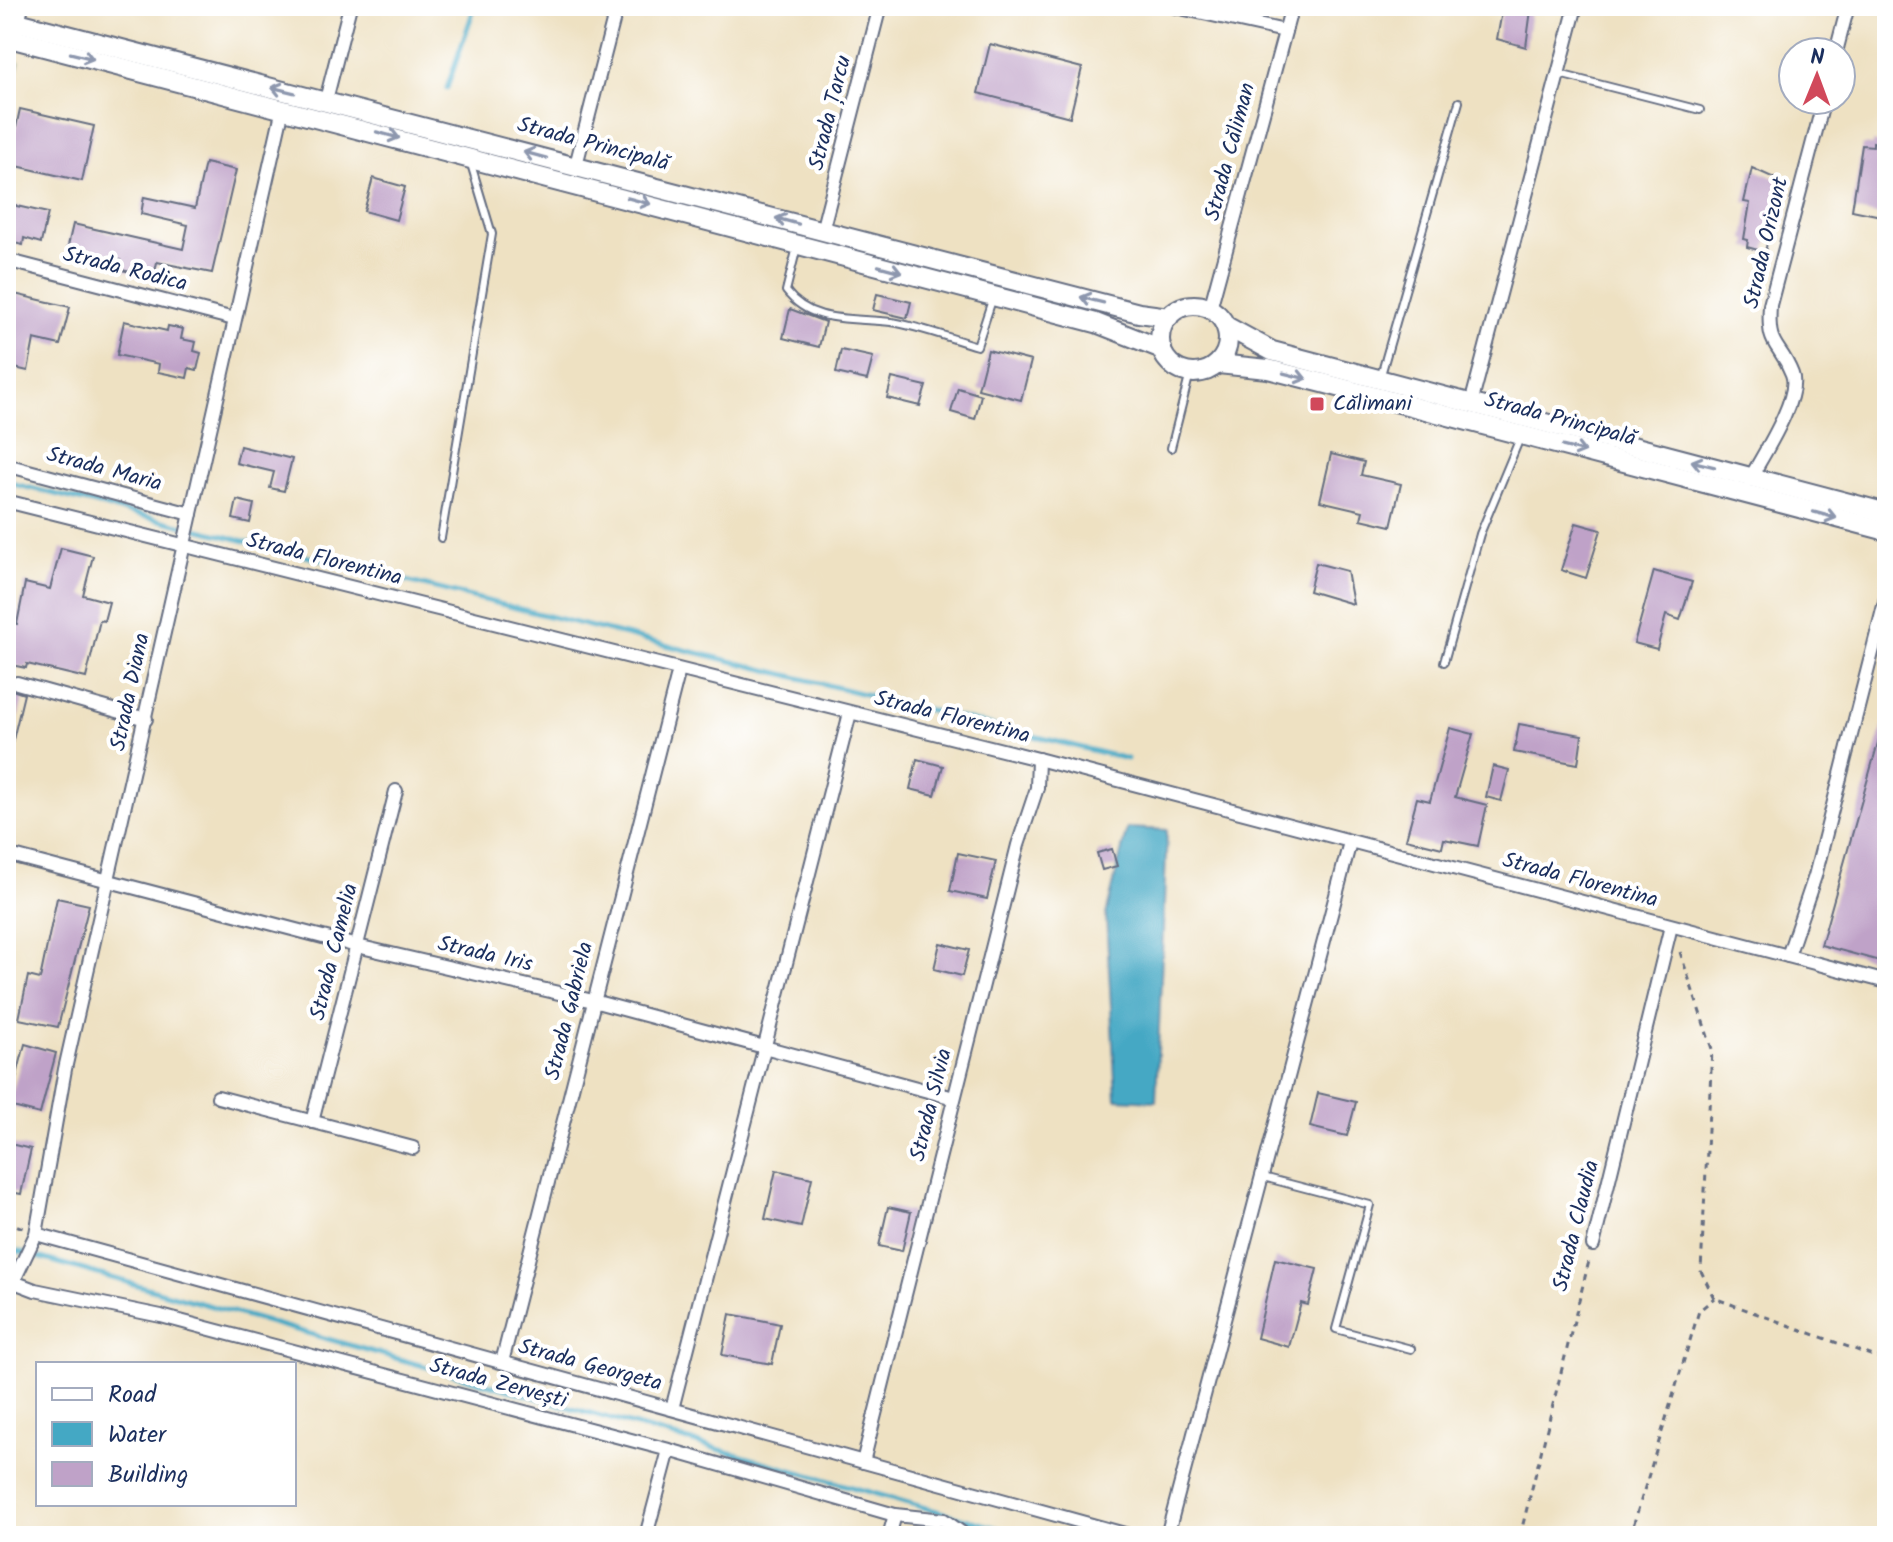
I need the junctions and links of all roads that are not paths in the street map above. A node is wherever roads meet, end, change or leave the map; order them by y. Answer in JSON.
{"nodes":[{"id":1,"x":350,"y":6,"type":"edge"},
{"id":2,"x":617,"y":6,"type":"edge"},
{"id":3,"x":880,"y":6,"type":"edge"},
{"id":4,"x":1171,"y":6,"type":"edge"},
{"id":5,"x":1292,"y":6,"type":"edge"},
{"id":6,"x":1576,"y":6,"type":"edge"},
{"id":7,"x":1848,"y":6,"type":"edge"},
{"id":8,"x":13,"y":21,"type":"edge"},
{"id":9,"x":1285,"y":31,"type":"junction"},
{"id":10,"x":1840,"y":36,"type":"edge"},
{"id":11,"x":1559,"y":74,"type":"junction"},
{"id":12,"x":326,"y":100,"type":"junction"},
{"id":13,"x":1459,"y":102,"type":"dead end"},
{"id":14,"x":283,"y":108,"type":"junction"},
{"id":15,"x":1700,"y":110,"type":"dead end"},
{"id":16,"x":1820,"y":116,"type":"edge"},
{"id":17,"x":470,"y":157,"type":"junction"},
{"id":18,"x":576,"y":165,"type":"junction"},
{"id":19,"x":822,"y":231,"type":"junction"},
{"id":20,"x":798,"y":243,"type":"junction"},
{"id":21,"x":6,"y":260,"type":"edge"},
{"id":22,"x":993,"y":297,"type":"junction"},
{"id":23,"x":1210,"y":309,"type":"junction"},
{"id":24,"x":1169,"y":317,"type":"junction"},
{"id":25,"x":234,"y":319,"type":"junction"},
{"id":26,"x":1226,"y":326,"type":"junction"},
{"id":27,"x":1162,"y":349,"type":"junction"},
{"id":28,"x":1218,"y":364,"type":"junction"},
{"id":29,"x":1190,"y":373,"type":"junction"},
{"id":30,"x":1380,"y":379,"type":"junction"},
{"id":31,"x":1471,"y":404,"type":"junction"},
{"id":32,"x":1522,"y":435,"type":"junction"},
{"id":33,"x":1171,"y":448,"type":"dead end"},
{"id":34,"x":6,"y":465,"type":"edge"},
{"id":35,"x":1751,"y":477,"type":"junction"},
{"id":36,"x":6,"y":501,"type":"edge"},
{"id":37,"x":1887,"y":513,"type":"edge"},
{"id":38,"x":190,"y":517,"type":"junction"},
{"id":39,"x":1887,"y":531,"type":"edge"},
{"id":40,"x":441,"y":538,"type":"dead end"},
{"id":41,"x":184,"y":542,"type":"junction"},
{"id":42,"x":1887,"y":594,"type":"edge"},
{"id":43,"x":1444,"y":662,"type":"dead end"},
{"id":44,"x":679,"y":670,"type":"junction"},
{"id":45,"x":17,"y":683,"type":"dead end"},
{"id":46,"x":850,"y":713,"type":"junction"},
{"id":47,"x":146,"y":719,"type":"junction"},
{"id":48,"x":1038,"y":759,"type":"junction"},
{"id":49,"x":396,"y":791,"type":"dead end"},
{"id":50,"x":1350,"y":842,"type":"junction"},
{"id":51,"x":6,"y":854,"type":"edge"},
{"id":52,"x":111,"y":879,"type":"junction"},
{"id":53,"x":1671,"y":926,"type":"junction"},
{"id":54,"x":357,"y":946,"type":"junction"},
{"id":55,"x":1788,"y":956,"type":"junction"},
{"id":56,"x":1887,"y":982,"type":"edge"},
{"id":57,"x":593,"y":1001,"type":"junction"},
{"id":58,"x":764,"y":1047,"type":"junction"},
{"id":59,"x":218,"y":1097,"type":"dead end"},
{"id":60,"x":954,"y":1098,"type":"junction"},
{"id":61,"x":312,"y":1122,"type":"junction"},
{"id":62,"x":413,"y":1148,"type":"dead end"},
{"id":63,"x":1263,"y":1177,"type":"junction"},
{"id":64,"x":34,"y":1240,"type":"junction"},
{"id":65,"x":1593,"y":1245,"type":"road end"},
{"id":66,"x":10,"y":1281,"type":"edge"},
{"id":67,"x":6,"y":1297,"type":"edge"},
{"id":68,"x":1411,"y":1349,"type":"dead end"},
{"id":69,"x":502,"y":1362,"type":"junction"},
{"id":70,"x":672,"y":1409,"type":"junction"},
{"id":71,"x":669,"y":1450,"type":"junction"},
{"id":72,"x":863,"y":1462,"type":"junction"},
{"id":73,"x":895,"y":1515,"type":"junction"},
{"id":74,"x":646,"y":1536,"type":"edge"},
{"id":75,"x":889,"y":1536,"type":"edge"},
{"id":76,"x":966,"y":1536,"type":"edge"},
{"id":77,"x":1132,"y":1536,"type":"edge"},
{"id":78,"x":1167,"y":1536,"type":"edge"}],
"edges":[{"from":1,"to":12,"type":"street"},
{"from":2,"to":18,"type":"street"},
{"from":3,"to":19,"type":"street","name":"Strada Țarcu"},
{"from":4,"to":9,"type":"street"},
{"from":5,"to":9,"type":"street","name":"Strada Căliman"},
{"from":6,"to":11,"type":"street"},
{"from":7,"to":10,"type":"street"},
{"from":12,"to":8,"type":"main road","name":"Strada Principală","one_way":true},
{"from":8,"to":14,"type":"main road","name":"Strada Principală","one_way":true},
{"from":9,"to":23,"type":"street","name":"Strada Căliman"},
{"from":11,"to":15,"type":"lane"},
{"from":11,"to":31,"type":"street"},
{"from":18,"to":12,"type":"main road","name":"Strada Principală","one_way":true},
{"from":13,"to":30,"type":"lane"},
{"from":14,"to":17,"type":"main road","name":"Strada Principală","one_way":true},
{"from":14,"to":25,"type":"street","name":"Strada Diana"},
{"from":16,"to":35,"type":"street","name":"Strada Orizont"},
{"from":17,"to":20,"type":"main road","name":"Strada Principală","one_way":true},
{"from":17,"to":40,"type":"lane"},
{"from":19,"to":18,"type":"main road","name":"Strada Principală","one_way":true},
{"from":24,"to":19,"type":"main road","name":"Strada Principală","one_way":true},
{"from":20,"to":22,"type":"main road","name":"Strada Principală","one_way":true},
{"from":20,"to":22,"type":"lane"},
{"from":21,"to":25,"type":"street","name":"Strada Rodica"},
{"from":22,"to":27,"type":"main road","name":"Strada Principală"},
{"from":23,"to":24,"type":"main road"},
{"from":23,"to":26,"type":"main road"},
{"from":24,"to":27,"type":"main road"},
{"from":25,"to":38,"type":"street","name":"Strada Diana"},
{"from":26,"to":28,"type":"main road"},
{"from":26,"to":30,"type":"main road","name":"Strada Principală"},
{"from":27,"to":29,"type":"main road"},
{"from":28,"to":29,"type":"main road"},
{"from":28,"to":32,"type":"main road","name":"Strada Principală","one_way":true},
{"from":29,"to":33,"type":"lane"},
{"from":30,"to":31,"type":"main road","name":"Strada Principală"},
{"from":35,"to":31,"type":"main road","name":"Strada Principală","one_way":true},
{"from":32,"to":39,"type":"main road","name":"Strada Principală","one_way":true},
{"from":32,"to":43,"type":"lane"},
{"from":34,"to":38,"type":"street","name":"Strada Maria"},
{"from":35,"to":37,"type":"main road","name":"Strada Principală"},
{"from":36,"to":41,"type":"street","name":"Strada Florentina"},
{"from":38,"to":41,"type":"street","name":"Strada Diana"},
{"from":41,"to":44,"type":"street","name":"Strada Florentina"},
{"from":41,"to":47,"type":"street","name":"Strada Diana"},
{"from":42,"to":55,"type":"street"},
{"from":44,"to":46,"type":"street","name":"Strada Florentina"},
{"from":44,"to":57,"type":"street","name":"Strada Gabriela"},
{"from":45,"to":47,"type":"street"},
{"from":46,"to":48,"type":"street","name":"Strada Florentina"},
{"from":46,"to":58,"type":"street"},
{"from":47,"to":52,"type":"street","name":"Strada Diana"},
{"from":48,"to":50,"type":"street","name":"Strada Florentina"},
{"from":48,"to":60,"type":"street","name":"Strada Silvia"},
{"from":49,"to":54,"type":"street","name":"Strada Camelia"},
{"from":50,"to":53,"type":"street","name":"Strada Florentina"},
{"from":50,"to":63,"type":"street"},
{"from":51,"to":52,"type":"street","name":"Strada Iris"},
{"from":52,"to":54,"type":"street","name":"Strada Iris"},
{"from":52,"to":64,"type":"street","name":"Strada Diana"},
{"from":53,"to":55,"type":"street","name":"Strada Florentina"},
{"from":53,"to":65,"type":"street","name":"Strada Claudia"},
{"from":54,"to":57,"type":"street","name":"Strada Iris"},
{"from":54,"to":61,"type":"street","name":"Strada Camelia"},
{"from":55,"to":56,"type":"street","name":"Strada Florentina"},
{"from":57,"to":58,"type":"street","name":"Strada Iris"},
{"from":57,"to":69,"type":"street","name":"Strada Gabriela"},
{"from":58,"to":60,"type":"street","name":"Strada Iris"},
{"from":58,"to":70,"type":"street"},
{"from":59,"to":61,"type":"street"},
{"from":60,"to":72,"type":"street","name":"Strada Silvia"},
{"from":61,"to":62,"type":"street"},
{"from":63,"to":68,"type":"lane"},
{"from":63,"to":78,"type":"street"},
{"from":64,"to":66,"type":"street","name":"Strada Diana"},
{"from":64,"to":69,"type":"street","name":"Strada Georgeta"},
{"from":66,"to":67,"type":"street","name":"Strada Diana"},
{"from":66,"to":71,"type":"street","name":"Strada Zervești"},
{"from":69,"to":70,"type":"street","name":"Strada Georgeta"},
{"from":70,"to":72,"type":"street","name":"Strada Georgeta"},
{"from":71,"to":73,"type":"street","name":"Strada Zervești"},
{"from":71,"to":74,"type":"street"},
{"from":72,"to":77,"type":"street","name":"Strada Georgeta"},
{"from":73,"to":75,"type":"street"},
{"from":73,"to":76,"type":"street","name":"Strada Zervești"}]}
